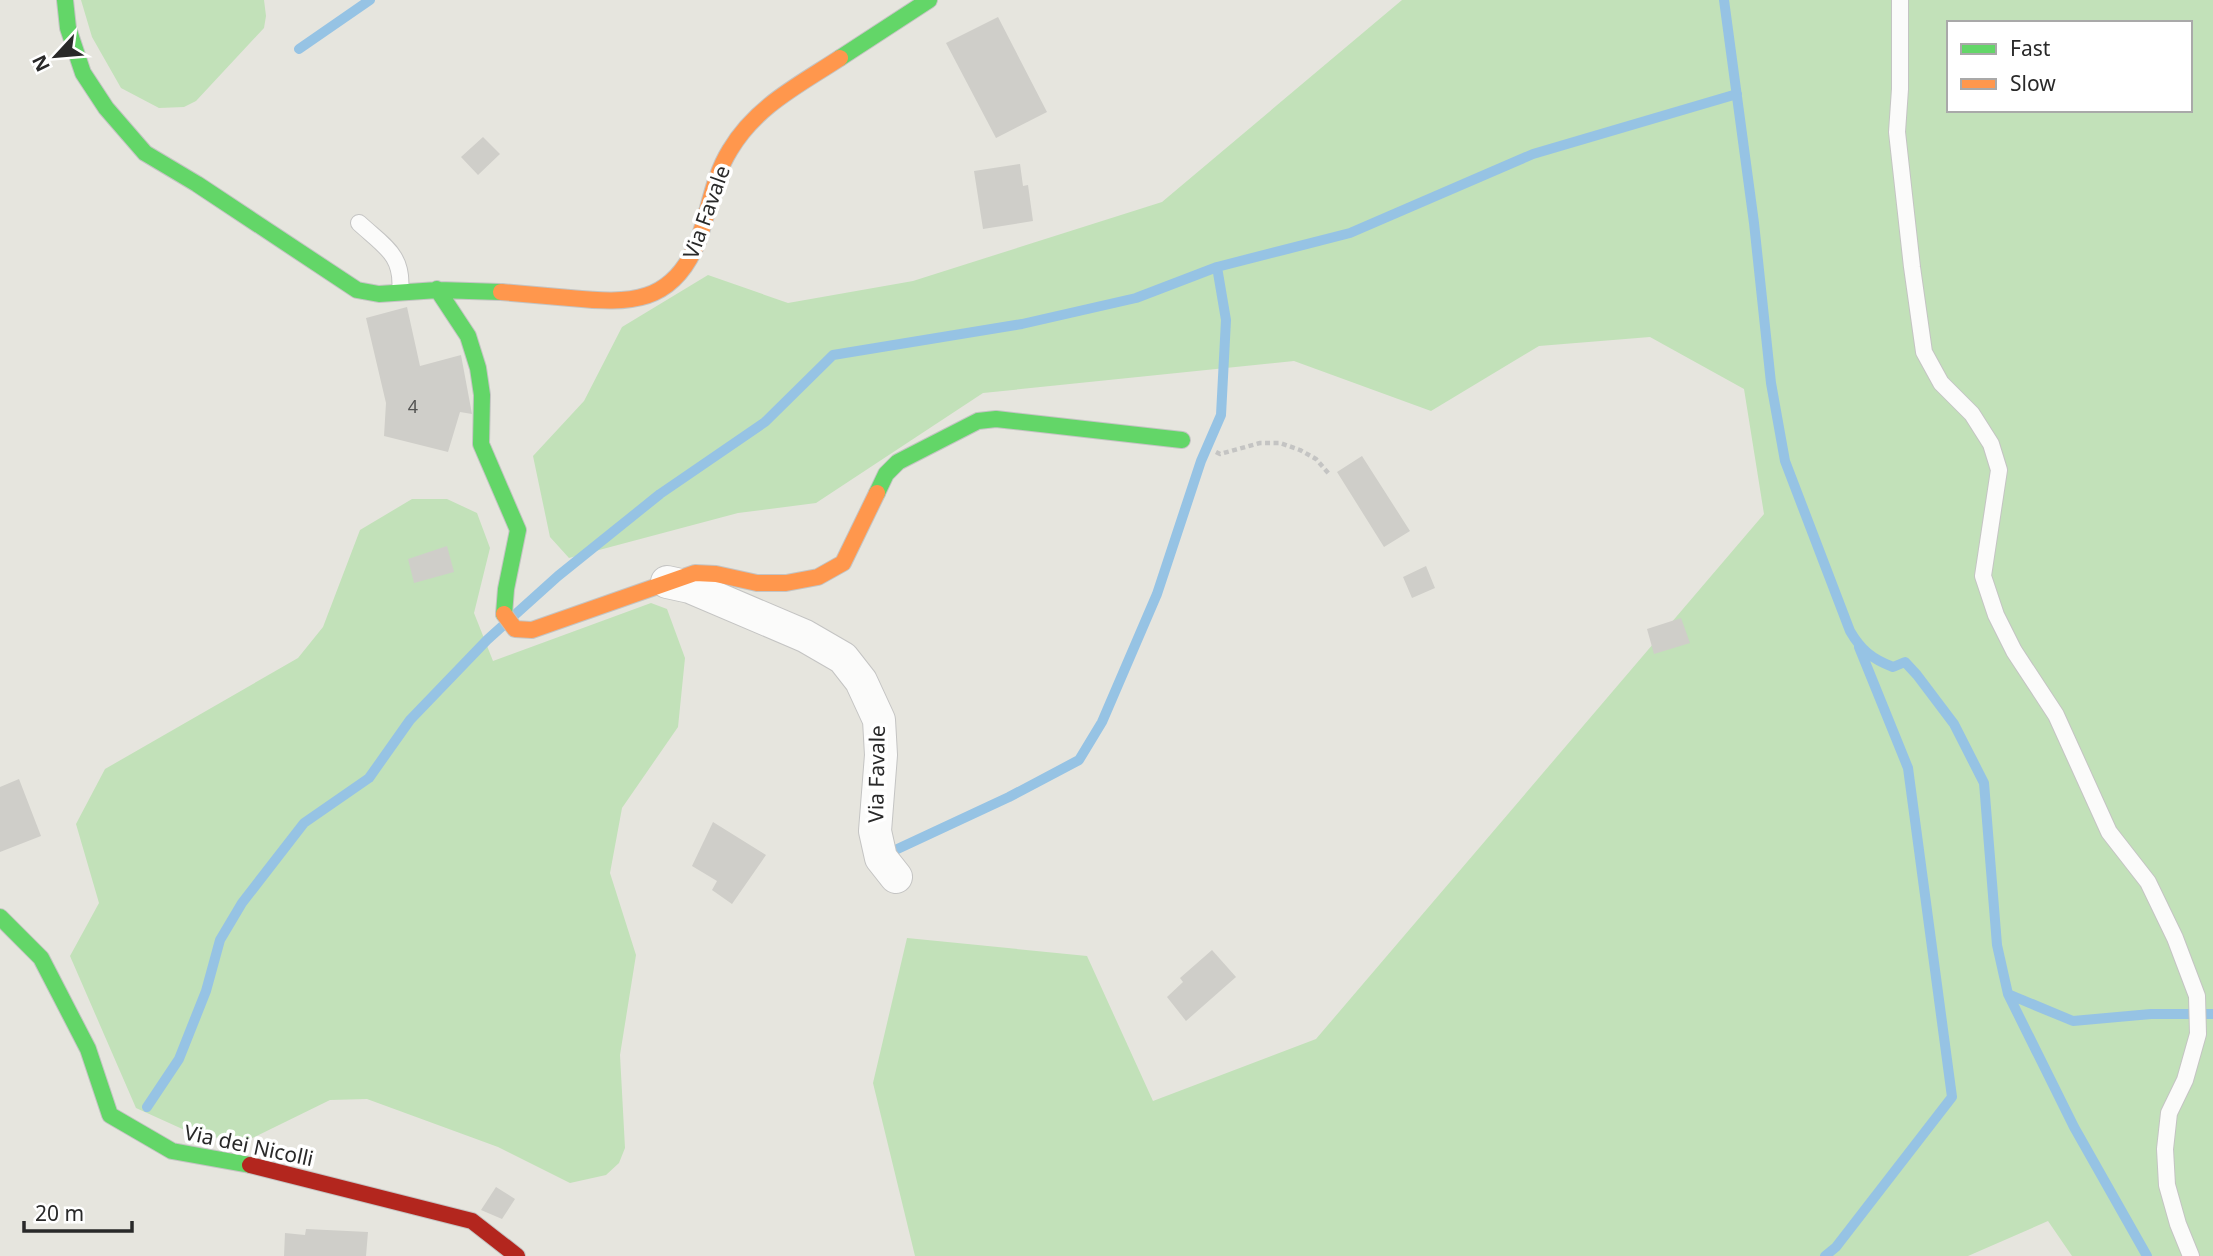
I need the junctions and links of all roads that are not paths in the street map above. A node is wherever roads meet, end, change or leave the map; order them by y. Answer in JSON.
{"nodes":[{"id":1,"x":65,"y":0,"type":"edge"},
{"id":2,"x":929,"y":0,"type":"edge"},
{"id":3,"x":1900,"y":0,"type":"edge"},
{"id":4,"x":359,"y":223,"type":"dead end"},
{"id":5,"x":437,"y":289,"type":"junction"},
{"id":6,"x":400,"y":292,"type":"junction"},
{"id":7,"x":1182,"y":440,"type":"road end"},
{"id":8,"x":667,"y":582,"type":"junction"},
{"id":9,"x":895,"y":877,"type":"dead end"},
{"id":10,"x":0,"y":917,"type":"edge"},
{"id":11,"x":517,"y":1256,"type":"edge"},
{"id":12,"x":2191,"y":1256,"type":"edge"}],
"edges":[{"from":1,"to":6,"type":"street","name":"Via Favale"},
{"from":2,"to":5,"type":"street","name":"Via Favale"},
{"from":3,"to":12,"type":"lane"},
{"from":4,"to":6,"type":"lane"},
{"from":5,"to":6,"type":"street","name":"Via Favale"},
{"from":5,"to":8,"type":"street"},
{"from":7,"to":8,"type":"street"},
{"from":8,"to":9,"type":"street","name":"Via Favale"},
{"from":10,"to":11,"type":"street","name":"Via dei Nicolli"}]}
